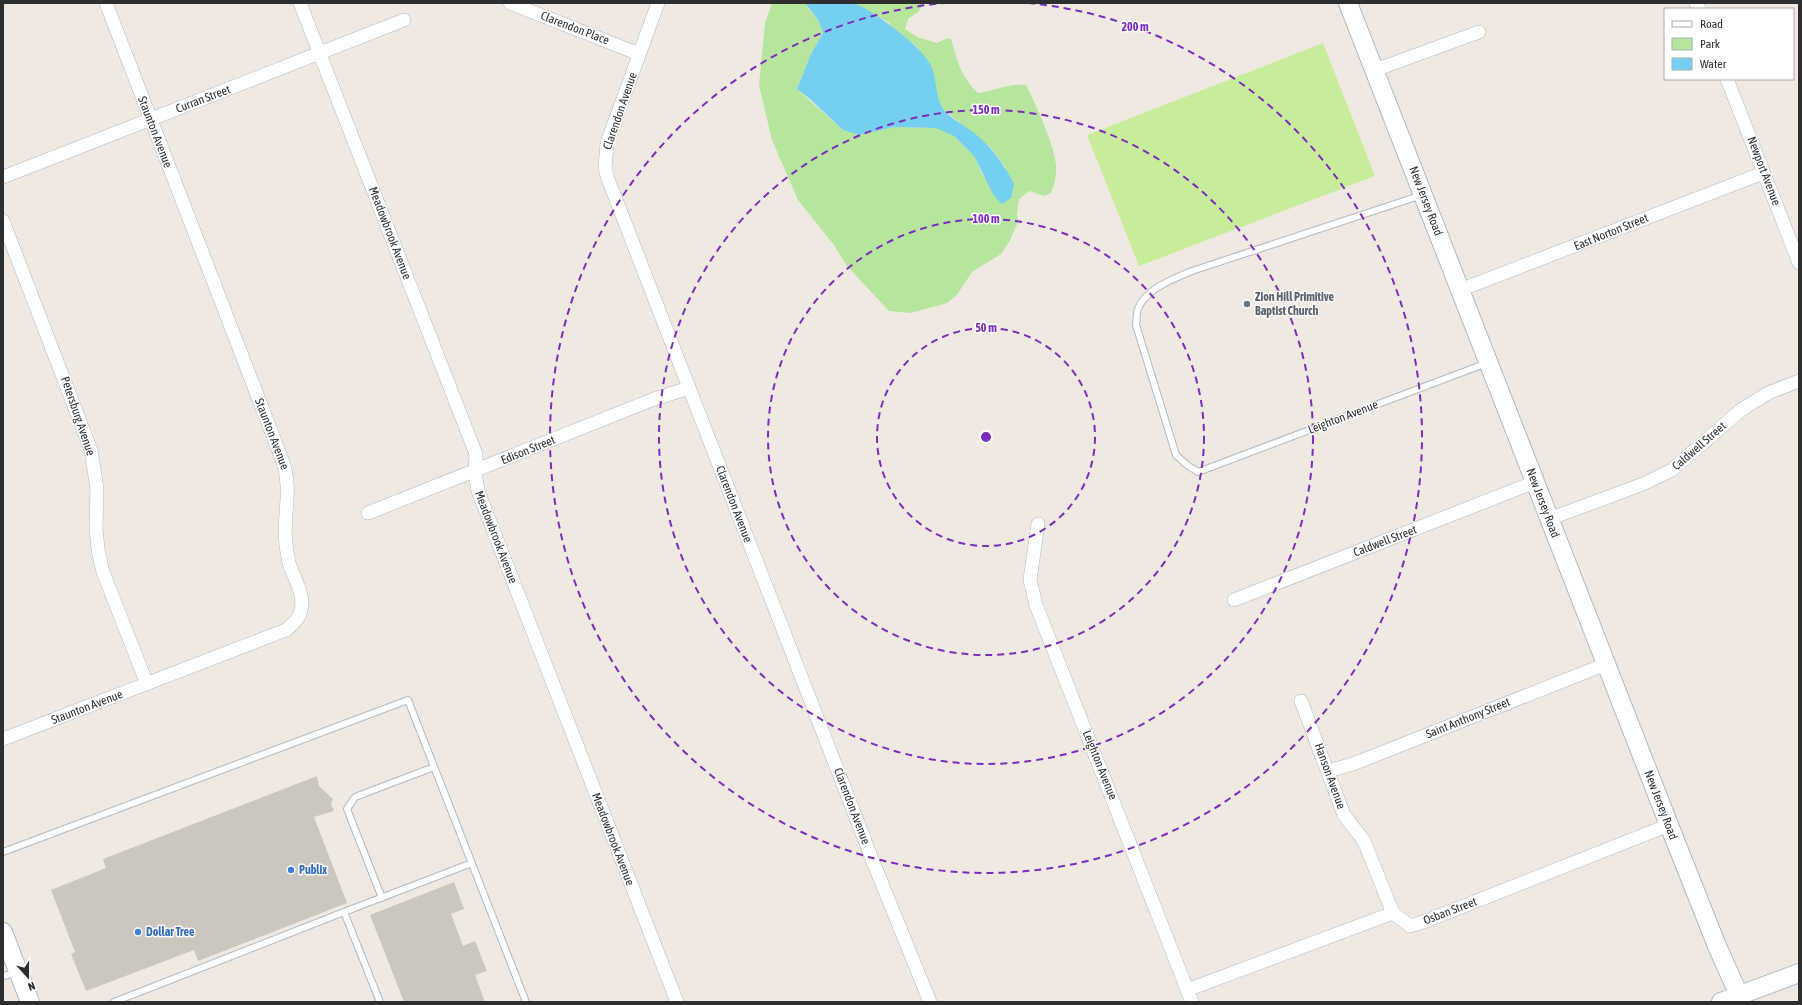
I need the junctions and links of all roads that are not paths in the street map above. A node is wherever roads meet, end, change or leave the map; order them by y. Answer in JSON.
{"nodes":[{"id":1,"x":106,"y":3,"type":"edge"},
{"id":2,"x":300,"y":3,"type":"edge"},
{"id":3,"x":510,"y":3,"type":"edge"},
{"id":4,"x":658,"y":3,"type":"edge"},
{"id":5,"x":1348,"y":3,"type":"edge"},
{"id":6,"x":404,"y":20,"type":"dead end"},
{"id":7,"x":1479,"y":32,"type":"dead end"},
{"id":8,"x":320,"y":53,"type":"junction"},
{"id":9,"x":639,"y":54,"type":"junction"},
{"id":10,"x":1375,"y":70,"type":"junction"},
{"id":11,"x":1727,"y":80,"type":"edge"},
{"id":12,"x":150,"y":119,"type":"junction"},
{"id":13,"x":1763,"y":173,"type":"junction"},
{"id":14,"x":3,"y":177,"type":"edge"},
{"id":15,"x":1424,"y":195,"type":"junction"},
{"id":16,"x":3,"y":221,"type":"edge"},
{"id":17,"x":1799,"y":263,"type":"edge"},
{"id":18,"x":1460,"y":290,"type":"junction"},
{"id":19,"x":1488,"y":363,"type":"junction"},
{"id":20,"x":1799,"y":381,"type":"edge"},
{"id":21,"x":689,"y":388,"type":"junction"},
{"id":22,"x":475,"y":472,"type":"junction"},
{"id":23,"x":1535,"y":482,"type":"junction"},
{"id":24,"x":368,"y":513,"type":"dead end"},
{"id":25,"x":1549,"y":519,"type":"junction"},
{"id":26,"x":1038,"y":524,"type":"dead end"},
{"id":27,"x":1234,"y":600,"type":"dead end"},
{"id":28,"x":1606,"y":664,"type":"junction"},
{"id":29,"x":147,"y":684,"type":"junction"},
{"id":30,"x":1301,"y":701,"type":"dead end"},
{"id":31,"x":3,"y":739,"type":"edge"},
{"id":32,"x":434,"y":767,"type":"junction"},
{"id":33,"x":1328,"y":771,"type":"junction"},
{"id":34,"x":1669,"y":825,"type":"junction"},
{"id":35,"x":3,"y":852,"type":"edge"},
{"id":36,"x":472,"y":863,"type":"junction"},
{"id":37,"x":382,"y":898,"type":"junction"},
{"id":38,"x":344,"y":912,"type":"junction"},
{"id":39,"x":1393,"y":913,"type":"junction"},
{"id":40,"x":3,"y":932,"type":"edge"},
{"id":41,"x":1799,"y":973,"type":"edge"},
{"id":42,"x":11,"y":975,"type":"edge"},
{"id":43,"x":1190,"y":996,"type":"edge"},
{"id":44,"x":1740,"y":999,"type":"edge"},
{"id":45,"x":30,"y":1002,"type":"edge"},
{"id":46,"x":114,"y":1002,"type":"edge"},
{"id":47,"x":380,"y":1002,"type":"edge"},
{"id":48,"x":526,"y":1002,"type":"edge"},
{"id":49,"x":677,"y":1002,"type":"edge"},
{"id":50,"x":930,"y":1002,"type":"edge"},
{"id":51,"x":1721,"y":1002,"type":"edge"}],
"edges":[{"from":1,"to":12,"type":"street","name":"Staunton Avenue"},
{"from":2,"to":8,"type":"street","name":"Meadowbrook Avenue"},
{"from":3,"to":9,"type":"street","name":"Clarendon Place"},
{"from":4,"to":9,"type":"street","name":"Clarendon Avenue"},
{"from":5,"to":10,"type":"street","name":"New Jersey Road"},
{"from":6,"to":8,"type":"street","name":"Curran Street"},
{"from":7,"to":10,"type":"street"},
{"from":8,"to":12,"type":"street","name":"Curran Street"},
{"from":8,"to":22,"type":"street","name":"Meadowbrook Avenue"},
{"from":9,"to":21,"type":"street","name":"Clarendon Avenue"},
{"from":10,"to":15,"type":"street","name":"New Jersey Road"},
{"from":11,"to":13,"type":"street","name":"Newport Avenue"},
{"from":12,"to":14,"type":"street","name":"Curran Street"},
{"from":12,"to":29,"type":"street","name":"Staunton Avenue"},
{"from":13,"to":17,"type":"street","name":"Newport Avenue"},
{"from":13,"to":18,"type":"street","name":"East Norton Street"},
{"from":15,"to":18,"type":"street","name":"New Jersey Road"},
{"from":15,"to":19,"type":"lane","name":"Leighton Avenue"},
{"from":16,"to":29,"type":"street","name":"Petersburg Avenue"},
{"from":18,"to":19,"type":"street","name":"New Jersey Road"},
{"from":19,"to":23,"type":"street","name":"New Jersey Road"},
{"from":20,"to":25,"type":"street","name":"Caldwell Street"},
{"from":21,"to":22,"type":"street","name":"Edison Street"},
{"from":21,"to":50,"type":"street","name":"Clarendon Avenue"},
{"from":22,"to":24,"type":"street","name":"Edison Street"},
{"from":22,"to":49,"type":"street","name":"Meadowbrook Avenue"},
{"from":23,"to":25,"type":"street","name":"New Jersey Road"},
{"from":23,"to":27,"type":"street","name":"Caldwell Street"},
{"from":25,"to":28,"type":"street","name":"New Jersey Road"},
{"from":26,"to":43,"type":"street","name":"Leighton Avenue"},
{"from":28,"to":33,"type":"street","name":"Saint Anthony Street"},
{"from":28,"to":34,"type":"street","name":"New Jersey Road"},
{"from":29,"to":31,"type":"street","name":"Staunton Avenue"},
{"from":30,"to":33,"type":"street","name":"Hanson Avenue"},
{"from":32,"to":35,"type":"lane"},
{"from":32,"to":36,"type":"lane"},
{"from":32,"to":37,"type":"lane"},
{"from":33,"to":39,"type":"street","name":"Hanson Avenue"},
{"from":34,"to":39,"type":"street","name":"Osban Street"},
{"from":34,"to":44,"type":"street","name":"New Jersey Road"},
{"from":36,"to":37,"type":"lane"},
{"from":36,"to":48,"type":"lane"},
{"from":37,"to":38,"type":"lane"},
{"from":38,"to":46,"type":"lane"},
{"from":38,"to":47,"type":"lane"},
{"from":39,"to":43,"type":"street"},
{"from":40,"to":42,"type":"street"},
{"from":41,"to":44,"type":"street"},
{"from":42,"to":45,"type":"street"},
{"from":44,"to":51,"type":"street"}]}
